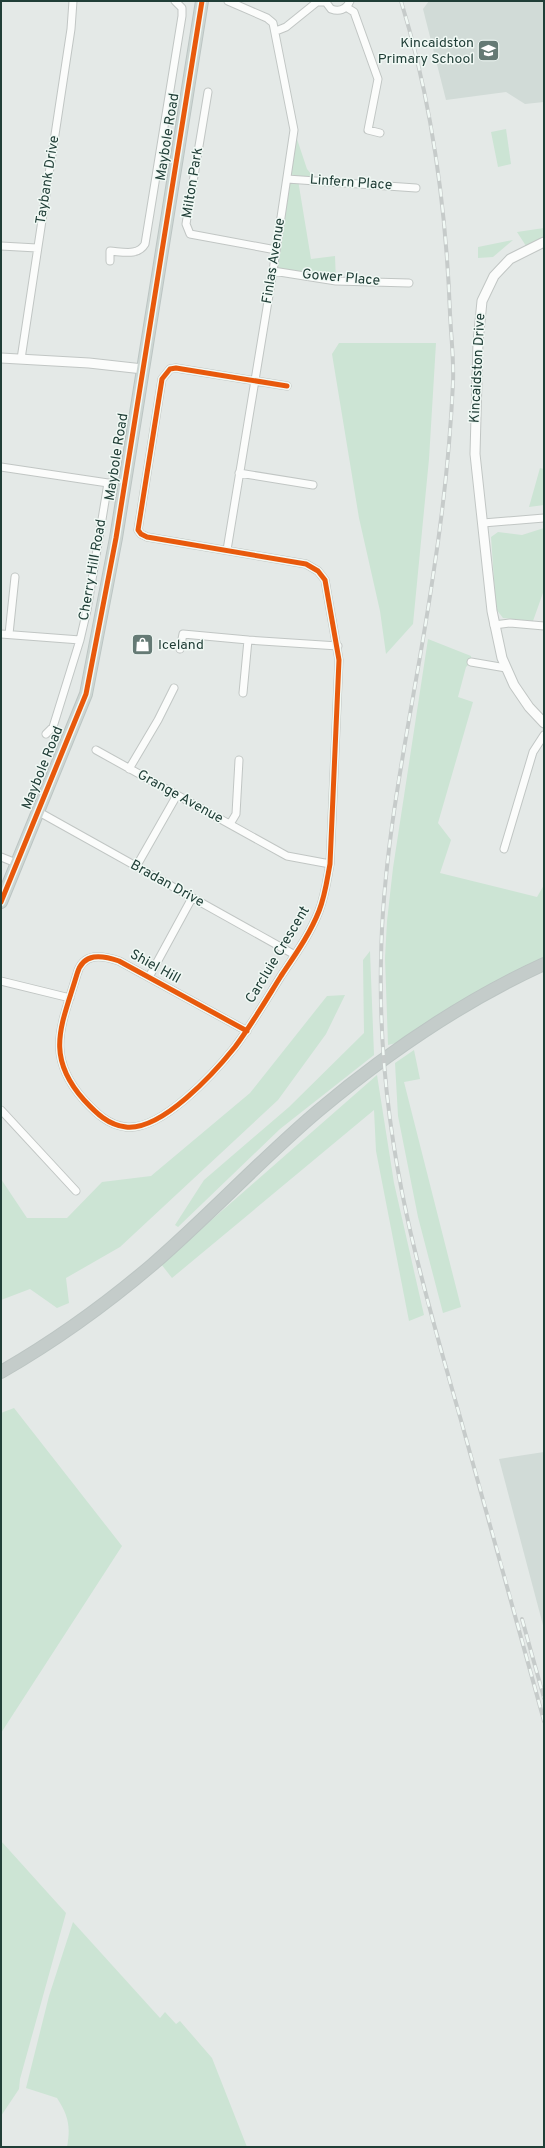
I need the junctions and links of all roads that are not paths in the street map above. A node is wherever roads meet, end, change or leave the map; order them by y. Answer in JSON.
{"nodes":[{"id":1,"x":73,"y":1,"type":"edge"},
{"id":2,"x":175,"y":1,"type":"edge"},
{"id":3,"x":202,"y":1,"type":"edge"},
{"id":4,"x":228,"y":1,"type":"edge"},
{"id":5,"x":325,"y":2,"type":"edge"},
{"id":6,"x":348,"y":4,"type":"edge"},
{"id":7,"x":276,"y":31,"type":"junction"},
{"id":8,"x":208,"y":92,"type":"dead end"},
{"id":9,"x":380,"y":133,"type":"dead end"},
{"id":10,"x":287,"y":179,"type":"junction"},
{"id":11,"x":416,"y":188,"type":"dead end"},
{"id":12,"x":544,"y":242,"type":"edge"},
{"id":13,"x":1,"y":246,"type":"edge"},
{"id":14,"x":37,"y":248,"type":"junction"},
{"id":15,"x":276,"y":250,"type":"junction"},
{"id":16,"x":110,"y":261,"type":"dead end"},
{"id":17,"x":273,"y":271,"type":"junction"},
{"id":18,"x":409,"y":283,"type":"dead end"},
{"id":19,"x":1,"y":358,"type":"edge"},
{"id":20,"x":21,"y":359,"type":"junction"},
{"id":21,"x":143,"y":369,"type":"junction"},
{"id":22,"x":255,"y":380,"type":"junction"},
{"id":23,"x":288,"y":386,"type":"dead end"},
{"id":24,"x":1,"y":466,"type":"edge"},
{"id":25,"x":239,"y":473,"type":"junction"},
{"id":26,"x":313,"y":485,"type":"dead end"},
{"id":27,"x":544,"y":518,"type":"edge"},
{"id":28,"x":483,"y":523,"type":"junction"},
{"id":29,"x":227,"y":550,"type":"junction"},
{"id":30,"x":15,"y":576,"type":"dead end"},
{"id":31,"x":494,"y":625,"type":"junction"},
{"id":32,"x":544,"y":626,"type":"edge"},
{"id":33,"x":1,"y":634,"type":"edge"},
{"id":34,"x":9,"y":634,"type":"junction"},
{"id":35,"x":80,"y":640,"type":"junction"},
{"id":36,"x":248,"y":640,"type":"junction"},
{"id":37,"x":338,"y":646,"type":"junction"},
{"id":38,"x":180,"y":649,"type":"dead end"},
{"id":39,"x":471,"y":662,"type":"dead end"},
{"id":40,"x":506,"y":668,"type":"junction"},
{"id":41,"x":174,"y":688,"type":"dead end"},
{"id":42,"x":244,"y":693,"type":"dead end"},
{"id":43,"x":544,"y":723,"type":"edge"},
{"id":44,"x":46,"y":734,"type":"dead end"},
{"id":45,"x":544,"y":735,"type":"edge"},
{"id":46,"x":96,"y":750,"type":"dead end"},
{"id":47,"x":239,"y":760,"type":"dead end"},
{"id":48,"x":129,"y":769,"type":"junction"},
{"id":49,"x":177,"y":795,"type":"junction"},
{"id":50,"x":39,"y":812,"type":"junction"},
{"id":51,"x":230,"y":824,"type":"junction"},
{"id":52,"x":504,"y":849,"type":"dead end"},
{"id":53,"x":1,"y":857,"type":"edge"},
{"id":54,"x":16,"y":863,"type":"junction"},
{"id":55,"x":330,"y":864,"type":"junction"},
{"id":56,"x":136,"y":867,"type":"junction"},
{"id":57,"x":192,"y":898,"type":"junction"},
{"id":58,"x":1,"y":902,"type":"edge"},
{"id":59,"x":295,"y":955,"type":"junction"},
{"id":60,"x":544,"y":964,"type":"edge"},
{"id":61,"x":149,"y":977,"type":"junction"},
{"id":62,"x":1,"y":981,"type":"edge"},
{"id":63,"x":70,"y":998,"type":"junction"},
{"id":64,"x":247,"y":1031,"type":"junction"},
{"id":65,"x":1,"y":1110,"type":"edge"},
{"id":66,"x":76,"y":1191,"type":"dead end"},
{"id":67,"x":1,"y":1372,"type":"edge"}],
"edges":[{"from":1,"to":14,"type":"street","name":"Taybank Drive"},
{"from":2,"to":16,"type":"street"},
{"from":3,"to":21,"type":"main road","name":"Maybole Road"},
{"from":4,"to":7,"type":"street"},
{"from":5,"to":6,"type":"street"},
{"from":5,"to":7,"type":"street"},
{"from":6,"to":9,"type":"street"},
{"from":7,"to":10,"type":"street","name":"Finlas Avenue"},
{"from":8,"to":15,"type":"street","name":"Milton Park"},
{"from":10,"to":11,"type":"street","name":"Linfern Place"},
{"from":10,"to":15,"type":"street","name":"Finlas Avenue"},
{"from":12,"to":28,"type":"street","name":"Kincaidston Drive"},
{"from":13,"to":14,"type":"street"},
{"from":14,"to":20,"type":"street","name":"Taybank Drive"},
{"from":15,"to":17,"type":"street","name":"Finlas Avenue"},
{"from":17,"to":18,"type":"street","name":"Gower Place"},
{"from":17,"to":22,"type":"street","name":"Finlas Avenue"},
{"from":19,"to":20,"type":"street"},
{"from":20,"to":21,"type":"street"},
{"from":21,"to":50,"type":"main road","name":"Maybole Road"},
{"from":22,"to":23,"type":"street"},
{"from":22,"to":25,"type":"street","name":"Finlas Avenue"},
{"from":22,"to":29,"type":"street","name":"Carcluie Crescent"},
{"from":24,"to":35,"type":"street","name":"Cherry Hill Road"},
{"from":25,"to":26,"type":"street"},
{"from":25,"to":29,"type":"street","name":"Finlas Avenue"},
{"from":27,"to":28,"type":"street"},
{"from":28,"to":31,"type":"street","name":"Kincaidston Drive"},
{"from":29,"to":37,"type":"street","name":"Carcluie Crescent"},
{"from":30,"to":34,"type":"street"},
{"from":31,"to":32,"type":"street"},
{"from":31,"to":40,"type":"street","name":"Kincaidston Drive"},
{"from":33,"to":34,"type":"street"},
{"from":34,"to":35,"type":"street"},
{"from":35,"to":44,"type":"street","name":"Cherry Hill Road"},
{"from":36,"to":37,"type":"street"},
{"from":36,"to":38,"type":"street"},
{"from":36,"to":42,"type":"street"},
{"from":37,"to":55,"type":"street","name":"Carcluie Crescent"},
{"from":39,"to":40,"type":"street"},
{"from":40,"to":43,"type":"street","name":"Kincaidston Drive"},
{"from":41,"to":48,"type":"street","name":"Grange Avenue"},
{"from":45,"to":52,"type":"street"},
{"from":46,"to":48,"type":"street","name":"Grange Avenue"},
{"from":47,"to":51,"type":"street","name":"Grange Avenue"},
{"from":48,"to":49,"type":"street","name":"Grange Avenue"},
{"from":49,"to":51,"type":"street","name":"Grange Avenue"},
{"from":49,"to":56,"type":"street"},
{"from":50,"to":54,"type":"main road","name":"Maybole Road"},
{"from":50,"to":56,"type":"street","name":"Bradan Drive"},
{"from":51,"to":55,"type":"street","name":"Grange Avenue"},
{"from":53,"to":54,"type":"street"},
{"from":54,"to":58,"type":"main road","name":"Maybole Road"},
{"from":55,"to":59,"type":"street","name":"Carcluie Crescent"},
{"from":56,"to":57,"type":"street","name":"Bradan Drive"},
{"from":57,"to":59,"type":"street","name":"Bradan Drive"},
{"from":57,"to":61,"type":"street"},
{"from":59,"to":64,"type":"street","name":"Carcluie Crescent"},
{"from":60,"to":67,"type":"highway"},
{"from":61,"to":63,"type":"street","name":"Shiel Hill"},
{"from":61,"to":64,"type":"street","name":"Shiel Hill"},
{"from":62,"to":63,"type":"street"},
{"from":63,"to":64,"type":"street","name":"Carcluie Crescent"},
{"from":65,"to":66,"type":"street"}]}
